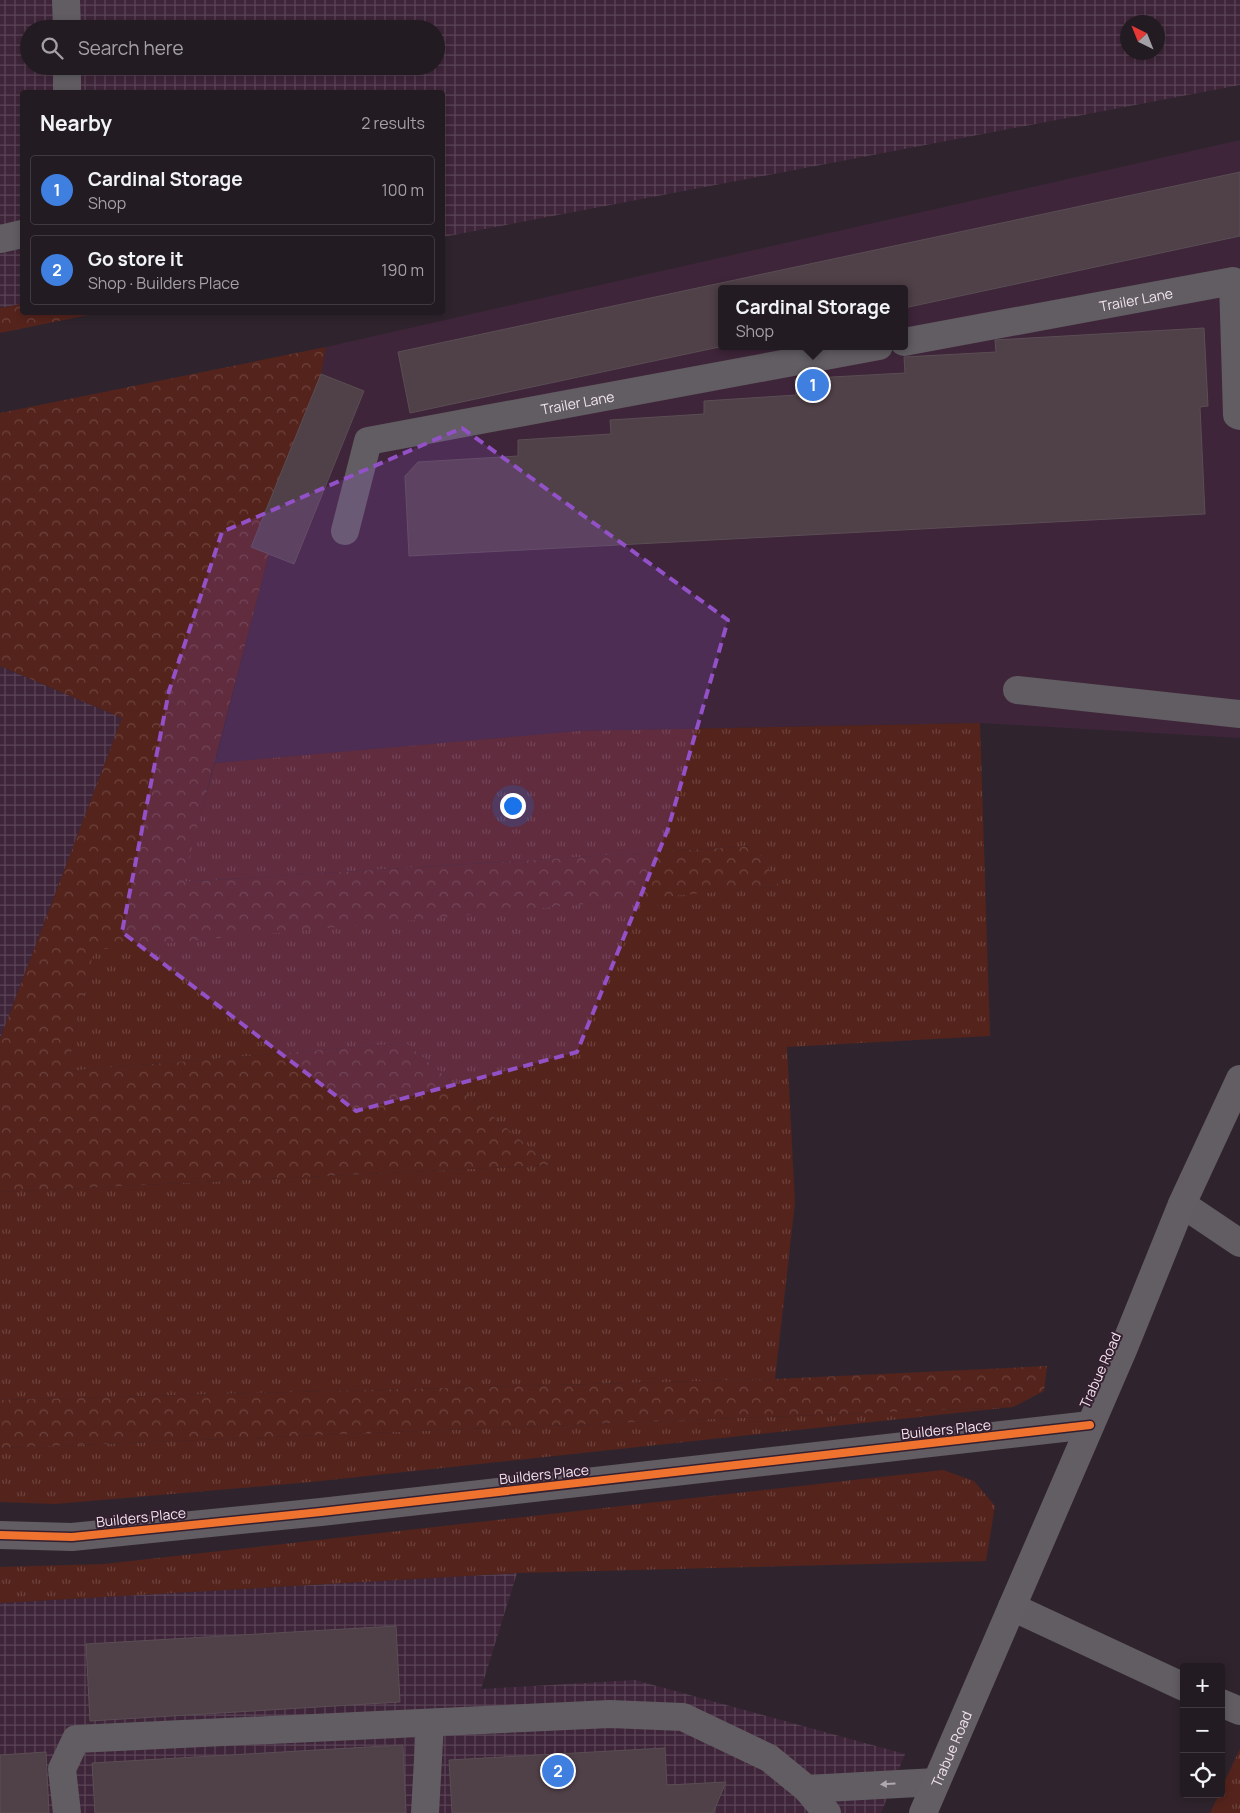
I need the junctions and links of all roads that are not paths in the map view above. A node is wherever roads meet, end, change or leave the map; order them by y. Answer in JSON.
{"nodes":[{"id":1,"x":66,"y":0,"type":"edge"},
{"id":2,"x":67,"y":20,"type":"edge"},
{"id":3,"x":67,"y":75,"type":"edge"},
{"id":4,"x":67,"y":90,"type":"edge"},
{"id":5,"x":20,"y":234,"type":"edge"},
{"id":6,"x":0,"y":239,"type":"edge"},
{"id":7,"x":908,"y":341,"type":"edge"},
{"id":8,"x":857,"y":350,"type":"edge"},
{"id":9,"x":1240,"y":416,"type":"edge"},
{"id":10,"x":345,"y":531,"type":"dead end"},
{"id":11,"x":1017,"y":690,"type":"dead end"},
{"id":12,"x":1240,"y":714,"type":"edge"},
{"id":13,"x":1240,"y":1079,"type":"edge"},
{"id":14,"x":1182,"y":1204,"type":"junction"},
{"id":15,"x":1240,"y":1243,"type":"edge"},
{"id":16,"x":1090,"y":1425,"type":"junction"},
{"id":17,"x":0,"y":1535,"type":"edge"},
{"id":18,"x":1012,"y":1607,"type":"junction"},
{"id":19,"x":1180,"y":1685,"type":"edge"},
{"id":20,"x":1225,"y":1705,"type":"edge"},
{"id":21,"x":1240,"y":1711,"type":"edge"},
{"id":22,"x":430,"y":1723,"type":"junction"},
{"id":23,"x":936,"y":1782,"type":"junction"},
{"id":24,"x":807,"y":1789,"type":"junction"},
{"id":25,"x":67,"y":1813,"type":"edge"},
{"id":26,"x":425,"y":1813,"type":"edge"},
{"id":27,"x":827,"y":1813,"type":"edge"},
{"id":28,"x":923,"y":1813,"type":"edge"}],
"edges":[{"from":1,"to":2,"type":"street"},
{"from":3,"to":4,"type":"street"},
{"from":5,"to":6,"type":"street"},
{"from":7,"to":9,"type":"street","name":"Trailer Lane"},
{"from":8,"to":10,"type":"street","name":"Trailer Lane"},
{"from":11,"to":12,"type":"street"},
{"from":13,"to":14,"type":"main road","name":"Trabue Road"},
{"from":14,"to":15,"type":"street"},
{"from":14,"to":16,"type":"main road","name":"Trabue Road"},
{"from":16,"to":17,"type":"street","name":"Builders Place"},
{"from":16,"to":18,"type":"main road","name":"Trabue Road"},
{"from":18,"to":19,"type":"street"},
{"from":18,"to":23,"type":"main road","name":"Trabue Road"},
{"from":20,"to":21,"type":"street"},
{"from":22,"to":24,"type":"street"},
{"from":22,"to":25,"type":"street"},
{"from":22,"to":26,"type":"street"},
{"from":23,"to":24,"type":"street","one_way":true},
{"from":23,"to":28,"type":"main road","name":"Trabue Road"},
{"from":24,"to":27,"type":"street"}]}
